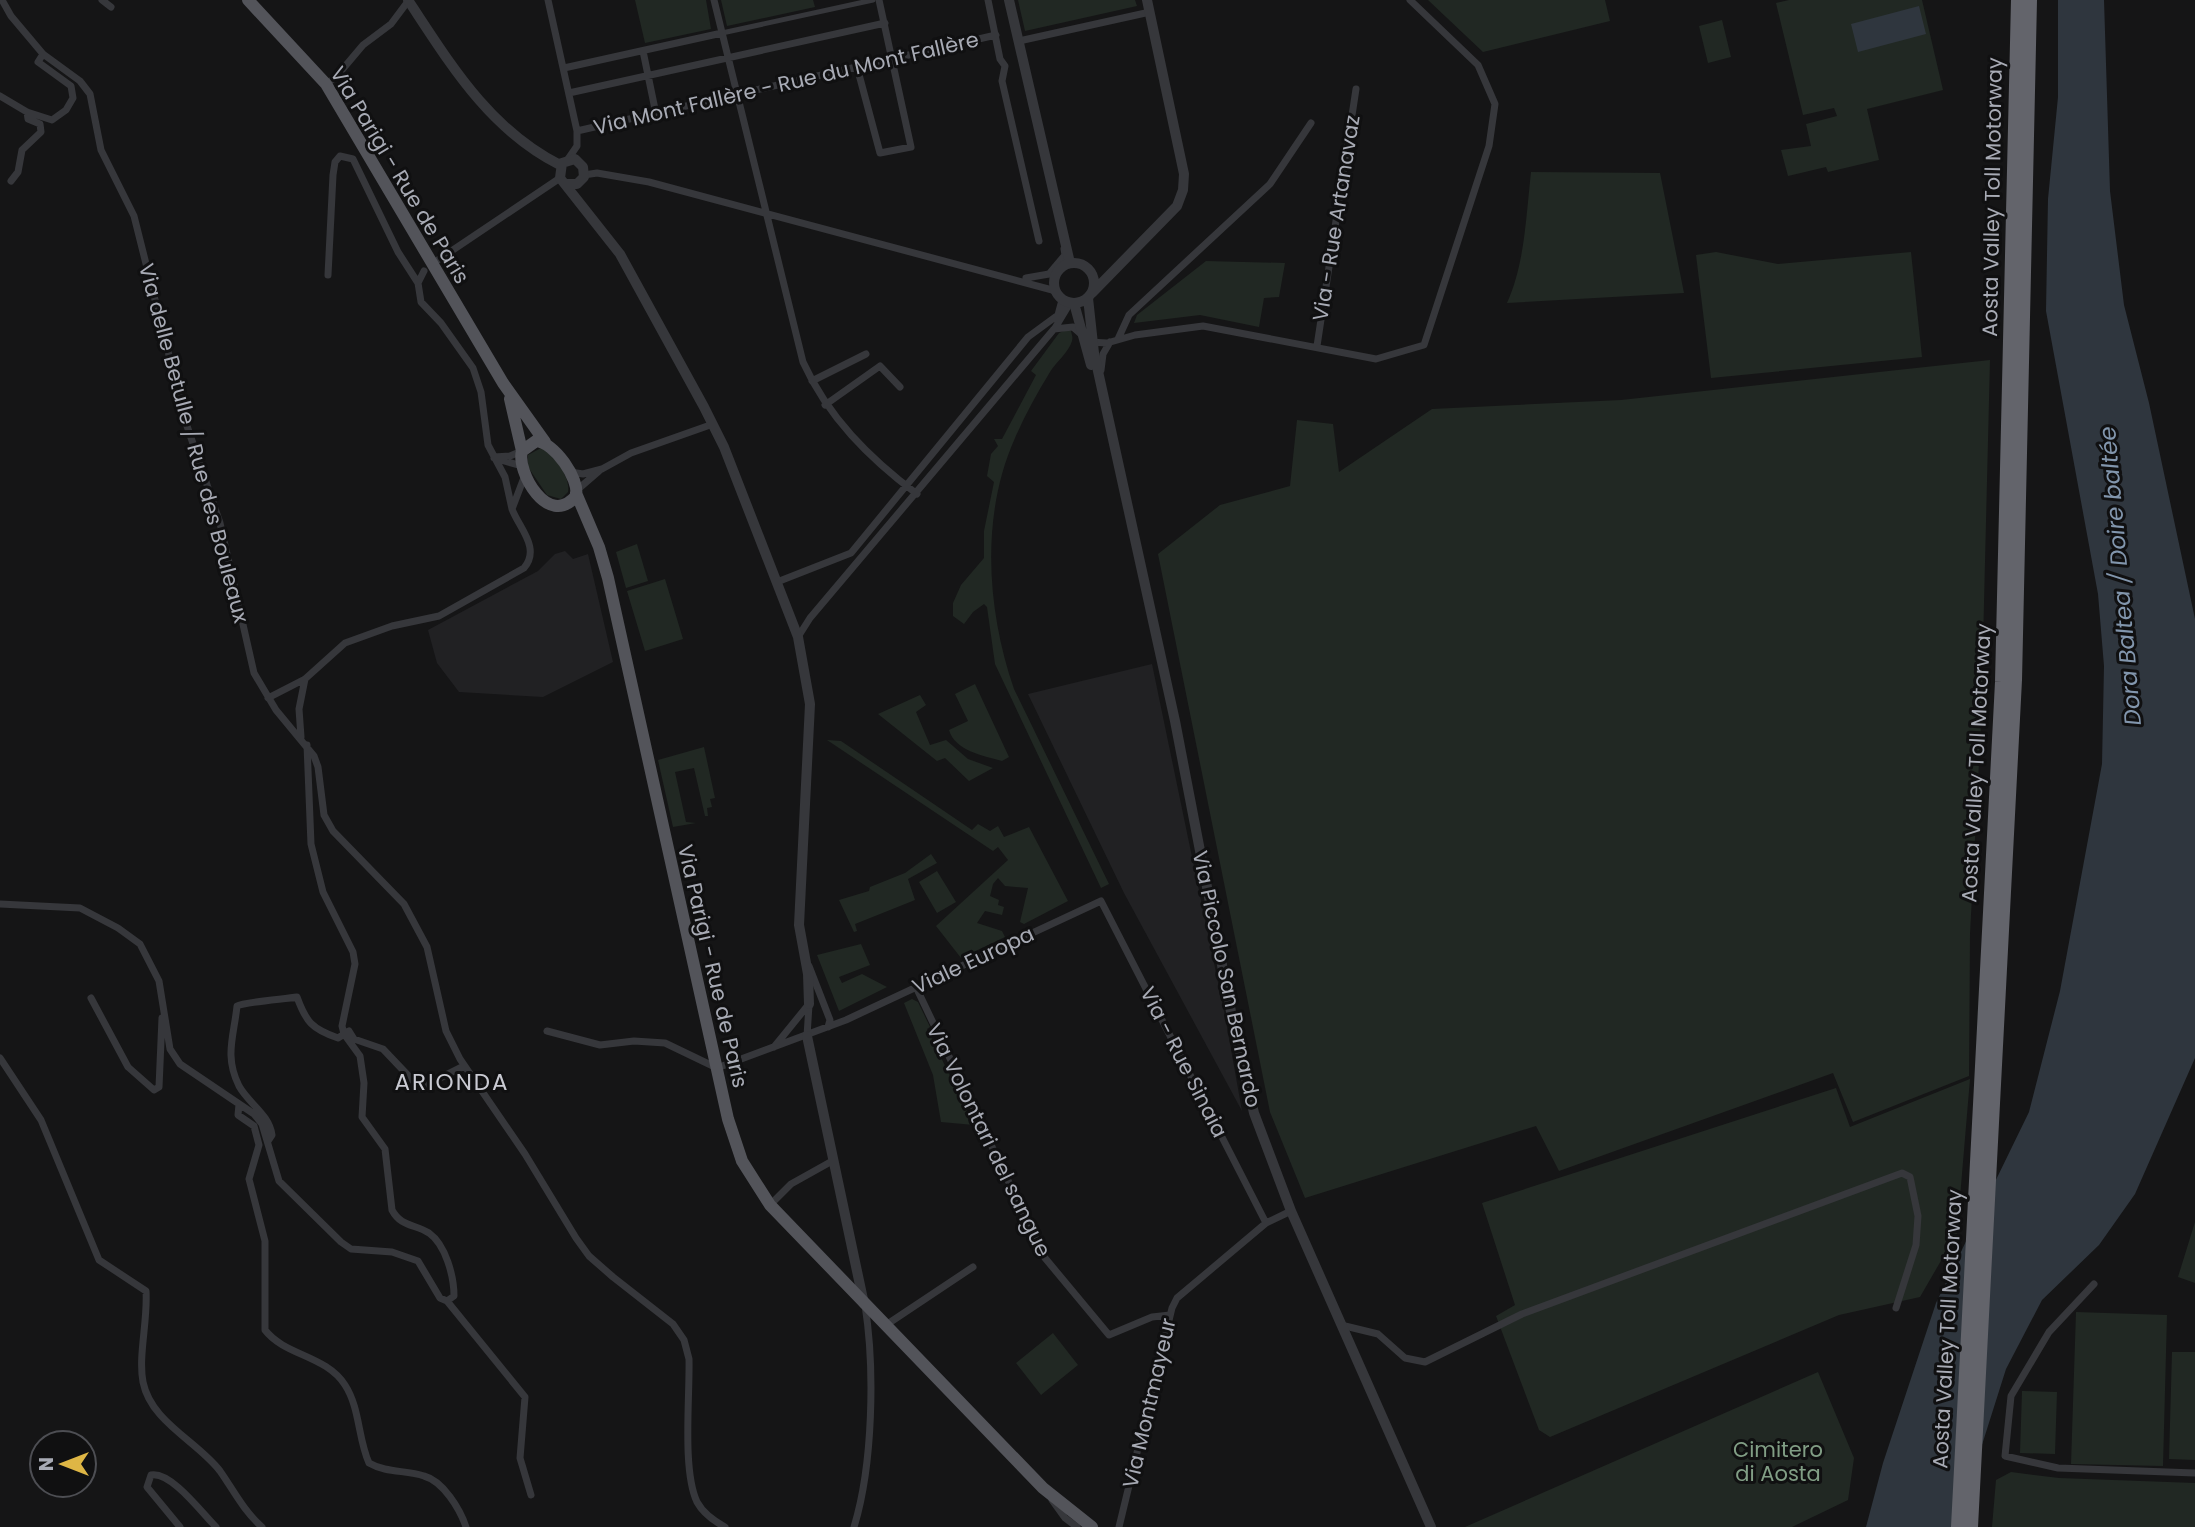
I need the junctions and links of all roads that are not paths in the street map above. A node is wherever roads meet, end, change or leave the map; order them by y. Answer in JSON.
{"nodes":[{"id":1,"x":2,"y":0,"type":"edge"},
{"id":2,"x":102,"y":0,"type":"edge"},
{"id":3,"x":248,"y":0,"type":"edge"},
{"id":4,"x":408,"y":0,"type":"edge"},
{"id":5,"x":548,"y":0,"type":"edge"},
{"id":6,"x":714,"y":0,"type":"edge"},
{"id":7,"x":873,"y":0,"type":"edge"},
{"id":8,"x":879,"y":0,"type":"edge"},
{"id":9,"x":988,"y":0,"type":"edge"},
{"id":10,"x":1009,"y":0,"type":"edge"},
{"id":11,"x":1147,"y":0,"type":"edge"},
{"id":12,"x":1410,"y":0,"type":"edge"},
{"id":13,"x":2018,"y":0,"type":"edge"},
{"id":14,"x":2030,"y":0,"type":"edge"},
{"id":15,"x":111,"y":7,"type":"dead end"},
{"id":16,"x":1150,"y":12,"type":"junction"},
{"id":17,"x":885,"y":23,"type":"junction"},
{"id":18,"x":722,"y":33,"type":"junction"},
{"id":19,"x":996,"y":34,"type":"junction"},
{"id":20,"x":1019,"y":41,"type":"junction"},
{"id":21,"x":642,"y":51,"type":"junction"},
{"id":22,"x":43,"y":54,"type":"junction"},
{"id":23,"x":728,"y":58,"type":"junction"},
{"id":24,"x":892,"y":59,"type":"junction"},
{"id":25,"x":1023,"y":61,"type":"junction"},
{"id":26,"x":1005,"y":66,"type":"junction"},
{"id":27,"x":857,"y":67,"type":"junction"},
{"id":28,"x":564,"y":68,"type":"junction"},
{"id":29,"x":648,"y":76,"type":"junction"},
{"id":30,"x":326,"y":84,"type":"junction"},
{"id":31,"x":1356,"y":89,"type":"dead end"},
{"id":32,"x":569,"y":93,"type":"junction"},
{"id":33,"x":738,"y":94,"type":"junction"},
{"id":34,"x":0,"y":96,"type":"edge"},
{"id":35,"x":27,"y":113,"type":"junction"},
{"id":36,"x":656,"y":114,"type":"junction"},
{"id":37,"x":1311,"y":123,"type":"dead end"},
{"id":38,"x":577,"y":131,"type":"junction"},
{"id":39,"x":564,"y":162,"type":"junction"},
{"id":40,"x":584,"y":175,"type":"junction"},
{"id":41,"x":11,"y":181,"type":"dead end"},
{"id":42,"x":564,"y":181,"type":"junction"},
{"id":43,"x":767,"y":211,"type":"junction"},
{"id":44,"x":1061,"y":217,"type":"junction"},
{"id":45,"x":1039,"y":241,"type":"dead end"},
{"id":46,"x":438,"y":260,"type":"dead end"},
{"id":47,"x":1067,"y":265,"type":"junction"},
{"id":48,"x":424,"y":271,"type":"dead end"},
{"id":49,"x":1049,"y":274,"type":"junction"},
{"id":50,"x":328,"y":275,"type":"dead end"},
{"id":51,"x":1019,"y":278,"type":"junction"},
{"id":52,"x":418,"y":283,"type":"junction"},
{"id":53,"x":1090,"y":296,"type":"junction"},
{"id":54,"x":1068,"y":301,"type":"junction"},
{"id":55,"x":1054,"y":329,"type":"junction"},
{"id":56,"x":1081,"y":334,"type":"junction"},
{"id":57,"x":1114,"y":340,"type":"junction"},
{"id":58,"x":1093,"y":344,"type":"junction"},
{"id":59,"x":1317,"y":346,"type":"junction"},
{"id":60,"x":866,"y":354,"type":"dead end"},
{"id":61,"x":811,"y":382,"type":"junction"},
{"id":62,"x":503,"y":383,"type":"junction"},
{"id":63,"x":900,"y":387,"type":"dead end"},
{"id":64,"x":1107,"y":404,"type":"junction"},
{"id":65,"x":825,"y":405,"type":"junction"},
{"id":66,"x":713,"y":424,"type":"junction"},
{"id":67,"x":545,"y":442,"type":"junction"},
{"id":68,"x":522,"y":451,"type":"junction"},
{"id":69,"x":494,"y":457,"type":"junction"},
{"id":70,"x":602,"y":468,"type":"junction"},
{"id":71,"x":524,"y":470,"type":"junction"},
{"id":72,"x":568,"y":472,"type":"junction"},
{"id":73,"x":906,"y":486,"type":"junction"},
{"id":74,"x":577,"y":491,"type":"junction"},
{"id":75,"x":917,"y":494,"type":"junction"},
{"id":76,"x":540,"y":496,"type":"junction"},
{"id":77,"x":515,"y":500,"type":"junction"},
{"id":78,"x":561,"y":507,"type":"junction"},
{"id":79,"x":512,"y":509,"type":"junction"},
{"id":80,"x":603,"y":564,"type":"junction"},
{"id":81,"x":777,"y":582,"type":"junction"},
{"id":82,"x":798,"y":637,"type":"junction"},
{"id":83,"x":304,"y":679,"type":"junction"},
{"id":84,"x":268,"y":698,"type":"junction"},
{"id":85,"x":301,"y":737,"type":"junction"},
{"id":86,"x":307,"y":744,"type":"junction"},
{"id":87,"x":1101,"y":901,"type":"joint"},
{"id":88,"x":0,"y":904,"type":"edge"},
{"id":89,"x":1994,"y":954,"type":"junction"},
{"id":90,"x":806,"y":958,"type":"junction"},
{"id":91,"x":916,"y":987,"type":"junction"},
{"id":92,"x":91,"y":998,"type":"dead end"},
{"id":93,"x":808,"y":1004,"type":"junction"},
{"id":94,"x":163,"y":1012,"type":"junction"},
{"id":95,"x":828,"y":1015,"type":"junction"},
{"id":96,"x":845,"y":1020,"type":"junction"},
{"id":97,"x":828,"y":1027,"type":"junction"},
{"id":98,"x":548,"y":1031,"type":"dead end"},
{"id":99,"x":344,"y":1034,"type":"junction"},
{"id":100,"x":807,"y":1035,"type":"junction"},
{"id":101,"x":773,"y":1048,"type":"junction"},
{"id":102,"x":0,"y":1058,"type":"edge"},
{"id":103,"x":464,"y":1066,"type":"junction"},
{"id":104,"x":717,"y":1068,"type":"junction"},
{"id":105,"x":239,"y":1104,"type":"junction"},
{"id":106,"x":268,"y":1141,"type":"junction"},
{"id":107,"x":834,"y":1160,"type":"junction"},
{"id":108,"x":770,"y":1205,"type":"junction"},
{"id":109,"x":1291,"y":1211,"type":"junction"},
{"id":110,"x":1266,"y":1223,"type":"junction"},
{"id":111,"x":973,"y":1267,"type":"dead end"},
{"id":112,"x":2094,"y":1284,"type":"dead end"},
{"id":113,"x":447,"y":1301,"type":"junction"},
{"id":114,"x":864,"y":1304,"type":"junction"},
{"id":115,"x":1896,"y":1308,"type":"dead end"},
{"id":116,"x":1170,"y":1315,"type":"junction"},
{"id":117,"x":886,"y":1325,"type":"junction"},
{"id":118,"x":1341,"y":1325,"type":"junction"},
{"id":119,"x":2195,"y":1473,"type":"edge"},
{"id":120,"x":1043,"y":1488,"type":"junction"},
{"id":121,"x":531,"y":1495,"type":"dead end"},
{"id":122,"x":180,"y":1527,"type":"edge"},
{"id":123,"x":216,"y":1527,"type":"edge"},
{"id":124,"x":262,"y":1527,"type":"edge"},
{"id":125,"x":466,"y":1527,"type":"edge"},
{"id":126,"x":725,"y":1527,"type":"edge"},
{"id":127,"x":854,"y":1527,"type":"edge"},
{"id":128,"x":1077,"y":1527,"type":"edge"},
{"id":129,"x":1092,"y":1527,"type":"edge"},
{"id":130,"x":1119,"y":1527,"type":"edge"},
{"id":131,"x":1431,"y":1527,"type":"edge"},
{"id":132,"x":1958,"y":1527,"type":"edge"},
{"id":133,"x":1971,"y":1527,"type":"edge"}],
"edges":[{"from":1,"to":22,"type":"street","name":"Via delle Betulle / Rue des Bouleaux"},
{"from":2,"to":15,"type":"street"},
{"from":3,"to":30,"type":"main road","name":"Via Parigi - Rue de Paris"},
{"from":4,"to":30,"type":"street"},
{"from":4,"to":39,"type":"street"},
{"from":5,"to":28,"type":"street"},
{"from":6,"to":18,"type":"street"},
{"from":7,"to":18,"type":"street"},
{"from":8,"to":17,"type":"street"},
{"from":9,"to":19,"type":"street"},
{"from":10,"to":20,"type":"street"},
{"from":11,"to":16,"type":"street"},
{"from":12,"to":59,"type":"street"},
{"from":13,"to":89,"type":"highway","name":"Aosta Valley Toll Motorway"},
{"from":14,"to":89,"type":"highway","name":"Aosta Valley Toll Motorway"},
{"from":16,"to":20,"type":"street"},
{"from":16,"to":53,"type":"street"},
{"from":17,"to":23,"type":"street"},
{"from":17,"to":24,"type":"street"},
{"from":18,"to":21,"type":"street"},
{"from":18,"to":23,"type":"street"},
{"from":19,"to":24,"type":"street","name":"Via Mont Fallère - Rue du Mont Fallère"},
{"from":19,"to":26,"type":"street"},
{"from":20,"to":25,"type":"street"},
{"from":21,"to":28,"type":"street"},
{"from":21,"to":29,"type":"street"},
{"from":22,"to":35,"type":"street"},
{"from":22,"to":84,"type":"street","name":"Via delle Betulle / Rue des Bouleaux"},
{"from":23,"to":29,"type":"street"},
{"from":23,"to":33,"type":"street"},
{"from":24,"to":27,"type":"street","name":"Via Mont Fallère - Rue du Mont Fallère"},
{"from":24,"to":27,"type":"street"},
{"from":25,"to":26,"type":"street"},
{"from":25,"to":44,"type":"street"},
{"from":26,"to":45,"type":"street"},
{"from":27,"to":33,"type":"street","name":"Via Mont Fallère - Rue du Mont Fallère"},
{"from":28,"to":32,"type":"street"},
{"from":29,"to":32,"type":"street"},
{"from":29,"to":36,"type":"street"},
{"from":30,"to":62,"type":"main road","name":"Via Parigi - Rue de Paris"},
{"from":31,"to":59,"type":"street","name":"Via - Rue Artanavaz"},
{"from":32,"to":38,"type":"street"},
{"from":33,"to":36,"type":"street","name":"Via Mont Fallère - Rue du Mont Fallère"},
{"from":33,"to":43,"type":"street"},
{"from":34,"to":35,"type":"street"},
{"from":35,"to":41,"type":"street"},
{"from":36,"to":38,"type":"street","name":"Via Mont Fallère - Rue du Mont Fallère"},
{"from":37,"to":57,"type":"street","name":"Via Piccolo San Bernardo"},
{"from":38,"to":39,"type":"street"},
{"from":39,"to":40,"type":"street"},
{"from":39,"to":42,"type":"street"},
{"from":40,"to":42,"type":"street"},
{"from":40,"to":43,"type":"street"},
{"from":42,"to":46,"type":"street"},
{"from":42,"to":66,"type":"street"},
{"from":43,"to":51,"type":"street"},
{"from":43,"to":61,"type":"street"},
{"from":44,"to":47,"type":"street"},
{"from":44,"to":49,"type":"street"},
{"from":47,"to":49,"type":"street"},
{"from":47,"to":53,"type":"street"},
{"from":47,"to":54,"type":"street"},
{"from":48,"to":52,"type":"street"},
{"from":49,"to":51,"type":"street"},
{"from":50,"to":52,"type":"street"},
{"from":51,"to":54,"type":"street"},
{"from":52,"to":69,"type":"street"},
{"from":53,"to":54,"type":"street"},
{"from":53,"to":58,"type":"street","name":"Via Piccolo San Bernardo"},
{"from":54,"to":55,"type":"street"},
{"from":54,"to":56,"type":"street","name":"Via Piccolo San Bernardo"},
{"from":54,"to":58,"type":"street","name":"Via Piccolo San Bernardo"},
{"from":54,"to":73,"type":"street"},
{"from":55,"to":56,"type":"street"},
{"from":55,"to":75,"type":"street"},
{"from":56,"to":64,"type":"street","name":"Via Piccolo San Bernardo"},
{"from":57,"to":58,"type":"street"},
{"from":57,"to":59,"type":"street"},
{"from":57,"to":64,"type":"street","name":"Via Piccolo San Bernardo"},
{"from":58,"to":64,"type":"street","name":"Via Piccolo San Bernardo"},
{"from":60,"to":61,"type":"street"},
{"from":61,"to":65,"type":"street"},
{"from":62,"to":67,"type":"main road","name":"Via Parigi - Rue de Paris"},
{"from":62,"to":68,"type":"main road","name":"Via Parigi - Rue de Paris"},
{"from":63,"to":65,"type":"street"},
{"from":64,"to":109,"type":"street","name":"Via Piccolo San Bernardo"},
{"from":65,"to":73,"type":"street"},
{"from":66,"to":70,"type":"street"},
{"from":66,"to":81,"type":"street"},
{"from":67,"to":68,"type":"main road"},
{"from":67,"to":72,"type":"main road","name":"Via Parigi - Rue de Paris"},
{"from":68,"to":69,"type":"street"},
{"from":68,"to":71,"type":"main road","name":"Via Parigi - Rue de Paris"},
{"from":69,"to":71,"type":"street"},
{"from":69,"to":79,"type":"street"},
{"from":70,"to":72,"type":"street"},
{"from":70,"to":74,"type":"street"},
{"from":71,"to":76,"type":"main road"},
{"from":71,"to":77,"type":"street"},
{"from":72,"to":74,"type":"main road","name":"Via Parigi - Rue de Paris"},
{"from":73,"to":75,"type":"street"},
{"from":73,"to":81,"type":"street"},
{"from":74,"to":78,"type":"main road"},
{"from":74,"to":80,"type":"main road","name":"Via Parigi - Rue de Paris"},
{"from":75,"to":82,"type":"street"},
{"from":76,"to":77,"type":"street"},
{"from":76,"to":78,"type":"main road","name":"Via Parigi - Rue de Paris"},
{"from":77,"to":79,"type":"street"},
{"from":78,"to":80,"type":"main road","name":"Via Parigi - Rue de Paris"},
{"from":79,"to":83,"type":"street"},
{"from":80,"to":104,"type":"main road","name":"Via Parigi - Rue de Paris"},
{"from":81,"to":82,"type":"street"},
{"from":82,"to":90,"type":"street"},
{"from":83,"to":84,"type":"street"},
{"from":83,"to":85,"type":"street"},
{"from":84,"to":85,"type":"street","name":"Via delle Betulle / Rue des Bouleaux"},
{"from":85,"to":86,"type":"street","name":"Via delle Betulle / Rue des Bouleaux"},
{"from":86,"to":99,"type":"street"},
{"from":86,"to":103,"type":"street","name":"Via delle Betulle / Rue des Bouleaux"},
{"from":87,"to":91,"type":"street","name":"Viale Europa"},
{"from":87,"to":110,"type":"street","name":"Via - Rue Sinaia"},
{"from":88,"to":94,"type":"street"},
{"from":89,"to":132,"type":"highway","name":"Aosta Valley Toll Motorway"},
{"from":89,"to":133,"type":"highway","name":"Aosta Valley Toll Motorway"},
{"from":90,"to":93,"type":"street"},
{"from":90,"to":95,"type":"street"},
{"from":91,"to":96,"type":"street","name":"Viale Europa"},
{"from":91,"to":116,"type":"street","name":"Via Volontari del sangue"},
{"from":92,"to":94,"type":"street"},
{"from":93,"to":95,"type":"street"},
{"from":93,"to":100,"type":"street"},
{"from":93,"to":101,"type":"street"},
{"from":94,"to":105,"type":"street"},
{"from":95,"to":96,"type":"street"},
{"from":95,"to":97,"type":"street"},
{"from":96,"to":97,"type":"street","name":"Viale Europa"},
{"from":97,"to":100,"type":"street","name":"Viale Europa"},
{"from":98,"to":104,"type":"street"},
{"from":99,"to":103,"type":"street"},
{"from":99,"to":106,"type":"street"},
{"from":99,"to":113,"type":"street"},
{"from":100,"to":101,"type":"street","name":"Viale Europa"},
{"from":100,"to":107,"type":"street"},
{"from":101,"to":104,"type":"street","name":"Viale Europa"},
{"from":102,"to":124,"type":"street"},
{"from":103,"to":126,"type":"street","name":"Via delle Betulle / Rue des Bouleaux"},
{"from":104,"to":108,"type":"main road","name":"Via Parigi - Rue de Paris"},
{"from":105,"to":106,"type":"street"},
{"from":105,"to":125,"type":"street"},
{"from":106,"to":113,"type":"street"},
{"from":107,"to":108,"type":"street"},
{"from":107,"to":114,"type":"street"},
{"from":108,"to":114,"type":"main road","name":"Via Parigi - Rue de Paris"},
{"from":109,"to":110,"type":"street","name":"Via Montmayeur"},
{"from":109,"to":118,"type":"street","name":"Via Piccolo San Bernardo"},
{"from":110,"to":116,"type":"street","name":"Via Montmayeur"},
{"from":111,"to":117,"type":"street"},
{"from":112,"to":119,"type":"street"},
{"from":113,"to":121,"type":"street"},
{"from":114,"to":117,"type":"main road","name":"Via Parigi - Rue de Paris"},
{"from":114,"to":127,"type":"street"},
{"from":115,"to":118,"type":"street"},
{"from":116,"to":130,"type":"street","name":"Via Montmayeur"},
{"from":117,"to":120,"type":"main road","name":"Via Parigi - Rue de Paris"},
{"from":118,"to":131,"type":"street","name":"Via Piccolo San Bernardo"},
{"from":120,"to":128,"type":"street"},
{"from":120,"to":129,"type":"main road","name":"Via Parigi - Rue de Paris"},
{"from":122,"to":123,"type":"street"}]}
